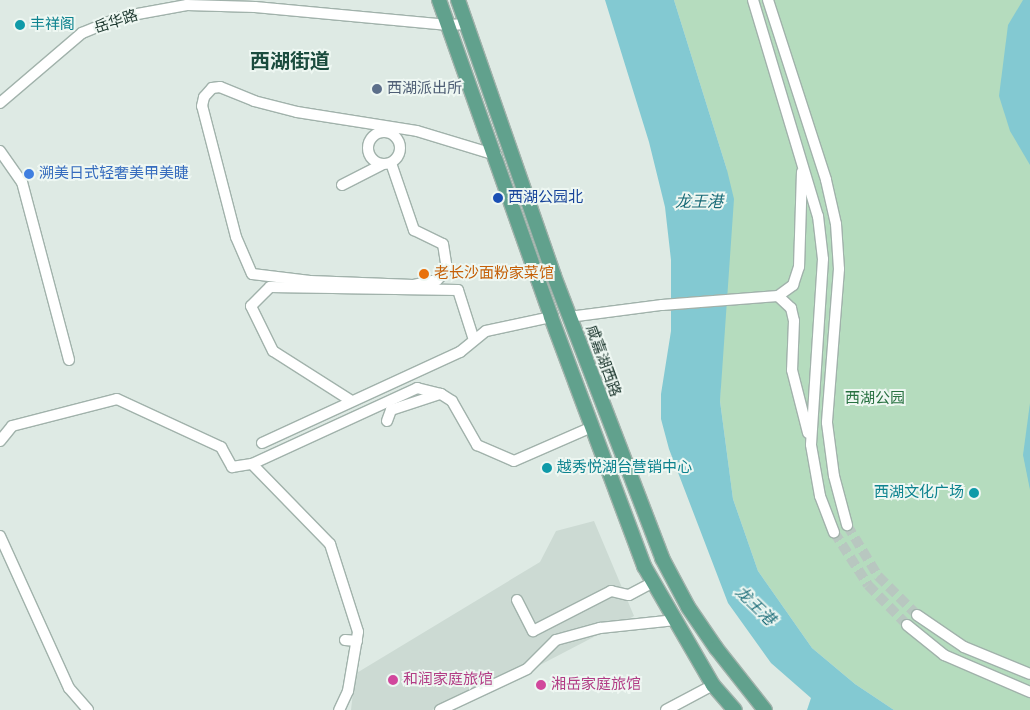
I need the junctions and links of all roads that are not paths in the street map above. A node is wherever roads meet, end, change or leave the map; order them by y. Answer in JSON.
{"nodes":[{"id":1,"x":439,"y":0,"type":"edge"},
{"id":2,"x":458,"y":0,"type":"edge"},
{"id":3,"x":753,"y":0,"type":"edge"},
{"id":4,"x":768,"y":0,"type":"edge"},
{"id":5,"x":466,"y":24,"type":"junction"},
{"id":6,"x":448,"y":25,"type":"junction"},
{"id":7,"x":0,"y":103,"type":"edge"},
{"id":8,"x":0,"y":151,"type":"edge"},
{"id":9,"x":496,"y":155,"type":"junction"},
{"id":10,"x":803,"y":161,"type":"junction"},
{"id":11,"x":342,"y":185,"type":"dead end"},
{"id":12,"x":778,"y":296,"type":"junction"},
{"id":13,"x":551,"y":317,"type":"junction"},
{"id":14,"x":569,"y":318,"type":"junction"},
{"id":15,"x":474,"y":340,"type":"junction"},
{"id":16,"x":69,"y":360,"type":"dead end"},
{"id":17,"x":440,"y":394,"type":"junction"},
{"id":18,"x":350,"y":400,"type":"junction"},
{"id":19,"x":387,"y":421,"type":"dead end"},
{"id":20,"x":592,"y":427,"type":"junction"},
{"id":21,"x":0,"y":441,"type":"edge"},
{"id":22,"x":262,"y":443,"type":"dead end"},
{"id":23,"x":811,"y":445,"type":"junction"},
{"id":24,"x":252,"y":464,"type":"junction"},
{"id":25,"x":847,"y":525,"type":"tunnel mouth"},
{"id":26,"x":834,"y":532,"type":"tunnel mouth"},
{"id":27,"x":0,"y":536,"type":"edge"},
{"id":28,"x":653,"y":582,"type":"junction"},
{"id":29,"x":517,"y":600,"type":"dead end"},
{"id":30,"x":917,"y":615,"type":"tunnel mouth"},
{"id":31,"x":676,"y":620,"type":"junction"},
{"id":32,"x":907,"y":625,"type":"tunnel mouth"},
{"id":33,"x":345,"y":640,"type":"dead end"},
{"id":34,"x":357,"y":641,"type":"junction"},
{"id":35,"x":1030,"y":674,"type":"edge"},
{"id":36,"x":713,"y":685,"type":"junction"},
{"id":37,"x":1030,"y":692,"type":"edge"},
{"id":38,"x":88,"y":710,"type":"edge"},
{"id":39,"x":339,"y":710,"type":"edge"},
{"id":40,"x":440,"y":710,"type":"edge"},
{"id":41,"x":666,"y":710,"type":"edge"},
{"id":42,"x":735,"y":710,"type":"edge"},
{"id":43,"x":765,"y":710,"type":"edge"}],
"edges":[{"from":1,"to":6,"type":"main road"},
{"from":2,"to":5,"type":"main road","name":"咸嘉湖西路"},
{"from":3,"to":10,"type":"street"},
{"from":4,"to":25,"type":"street"},
{"from":5,"to":6,"type":"street","name":"岳华路"},
{"from":5,"to":14,"type":"main road","name":"咸嘉湖西路"},
{"from":6,"to":7,"type":"street","name":"岳华路"},
{"from":6,"to":9,"type":"main road"},
{"from":8,"to":16,"type":"street"},
{"from":9,"to":11,"type":"street"},
{"from":9,"to":13,"type":"main road"},
{"from":10,"to":12,"type":"street"},
{"from":10,"to":23,"type":"street"},
{"from":12,"to":14,"type":"street"},
{"from":12,"to":23,"type":"street"},
{"from":13,"to":15,"type":"street"},
{"from":13,"to":20,"type":"main road"},
{"from":14,"to":43,"type":"main road","name":"咸嘉湖西路"},
{"from":15,"to":18,"type":"street"},
{"from":15,"to":18,"type":"street"},
{"from":17,"to":19,"type":"street"},
{"from":17,"to":20,"type":"street"},
{"from":17,"to":24,"type":"street"},
{"from":18,"to":22,"type":"street"},
{"from":20,"to":28,"type":"main road"},
{"from":21,"to":24,"type":"street"},
{"from":23,"to":26,"type":"street"},
{"from":24,"to":34,"type":"street"},
{"from":27,"to":38,"type":"street"},
{"from":28,"to":29,"type":"street"},
{"from":28,"to":31,"type":"main road"},
{"from":30,"to":35,"type":"street"},
{"from":31,"to":36,"type":"main road"},
{"from":31,"to":40,"type":"street"},
{"from":32,"to":37,"type":"street"},
{"from":33,"to":34,"type":"street"},
{"from":34,"to":39,"type":"street"},
{"from":36,"to":41,"type":"street"},
{"from":36,"to":42,"type":"main road"}]}
